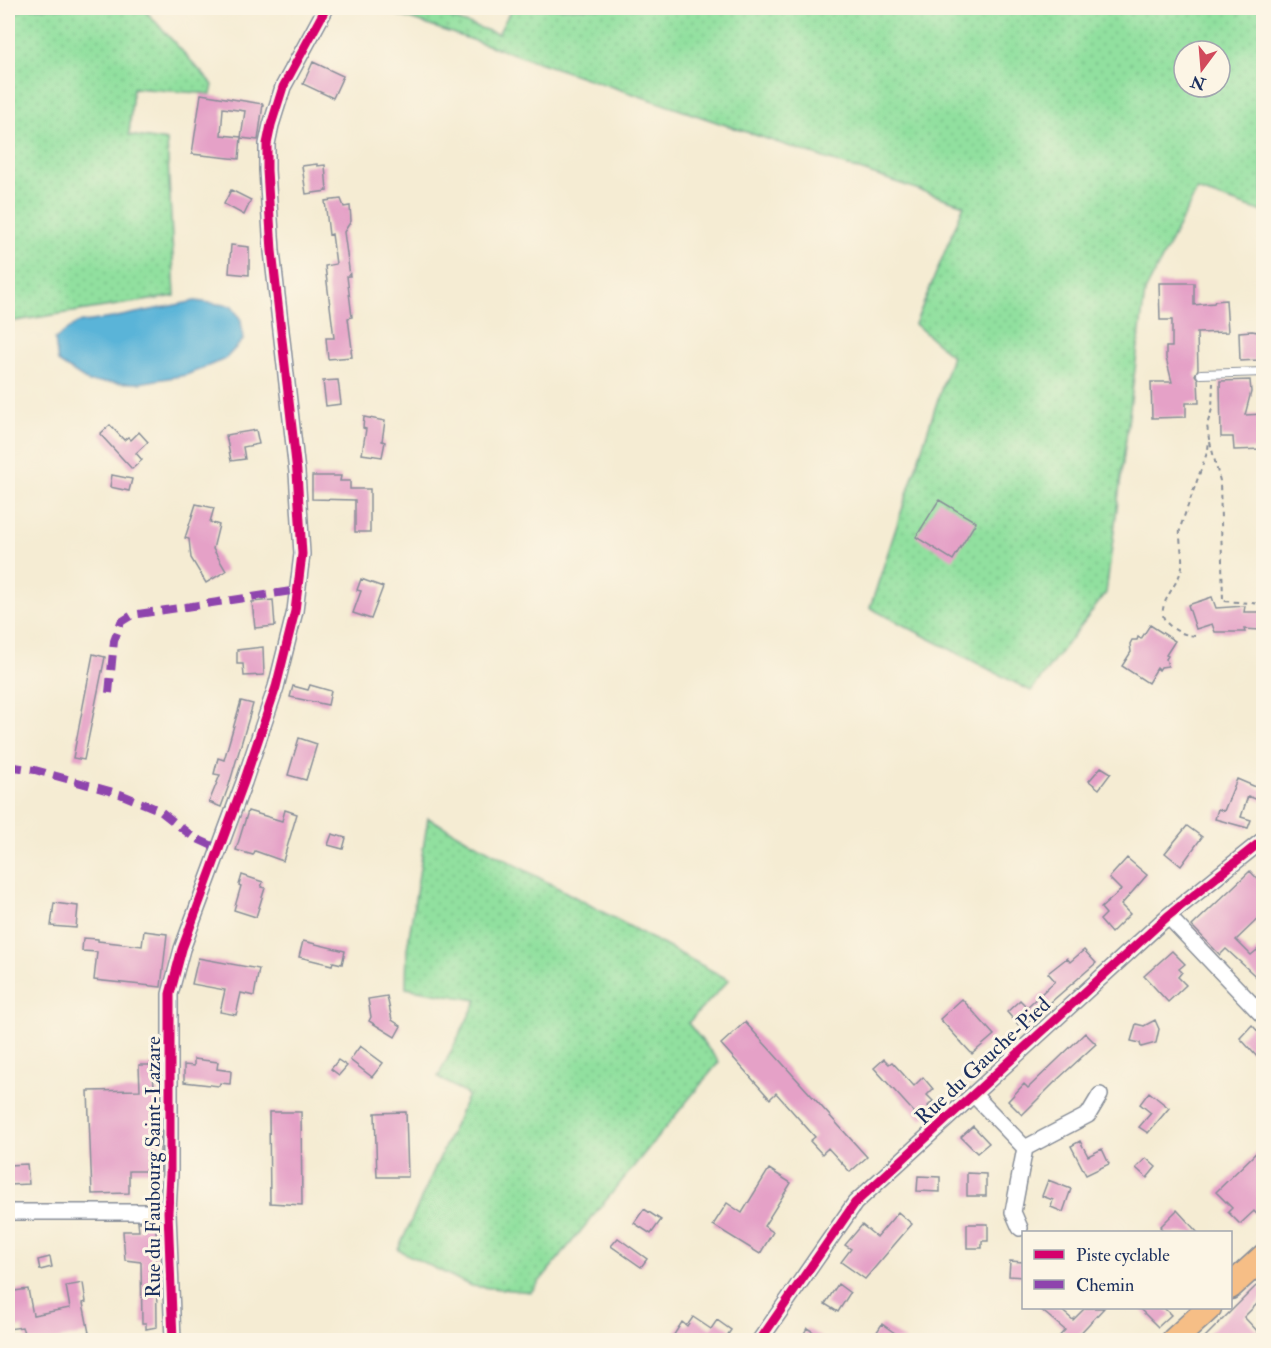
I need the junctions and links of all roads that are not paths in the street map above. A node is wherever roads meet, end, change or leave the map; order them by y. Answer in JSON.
{"nodes":[{"id":1,"x":326,"y":8,"type":"edge"},
{"id":2,"x":1263,"y":372,"type":"edge"},
{"id":3,"x":1201,"y":374,"type":"dead end"},
{"id":4,"x":1263,"y":839,"type":"edge"},
{"id":5,"x":1168,"y":916,"type":"junction"},
{"id":6,"x":1263,"y":1017,"type":"edge"},
{"id":7,"x":974,"y":1095,"type":"junction"},
{"id":8,"x":1100,"y":1095,"type":"dead end"},
{"id":9,"x":1025,"y":1148,"type":"junction"},
{"id":10,"x":8,"y":1212,"type":"edge"},
{"id":11,"x":168,"y":1212,"type":"junction"},
{"id":12,"x":1020,"y":1228,"type":"dead end"},
{"id":13,"x":1263,"y":1256,"type":"edge"},
{"id":14,"x":1232,"y":1285,"type":"edge"},
{"id":15,"x":1208,"y":1309,"type":"edge"},
{"id":16,"x":170,"y":1340,"type":"edge"},
{"id":17,"x":760,"y":1341,"type":"edge"},
{"id":18,"x":1174,"y":1341,"type":"edge"}],
"edges":[{"from":1,"to":11,"type":"street","name":"Rue du Faubourg Saint-Lazare"},
{"from":2,"to":3,"type":"lane"},
{"from":4,"to":5,"type":"street","name":"Rue du Gauche-Pied"},
{"from":5,"to":6,"type":"street"},
{"from":5,"to":7,"type":"street","name":"Rue du Gauche-Pied"},
{"from":7,"to":9,"type":"street","name":"Rue du Gauche-Pied"},
{"from":7,"to":17,"type":"street","name":"Rue du Gauche-Pied"},
{"from":8,"to":9,"type":"street"},
{"from":9,"to":12,"type":"street"},
{"from":10,"to":11,"type":"street"},
{"from":11,"to":16,"type":"street","name":"Rue du Faubourg Saint-Lazare"},
{"from":13,"to":14,"type":"main road"},
{"from":15,"to":18,"type":"main road"}]}
